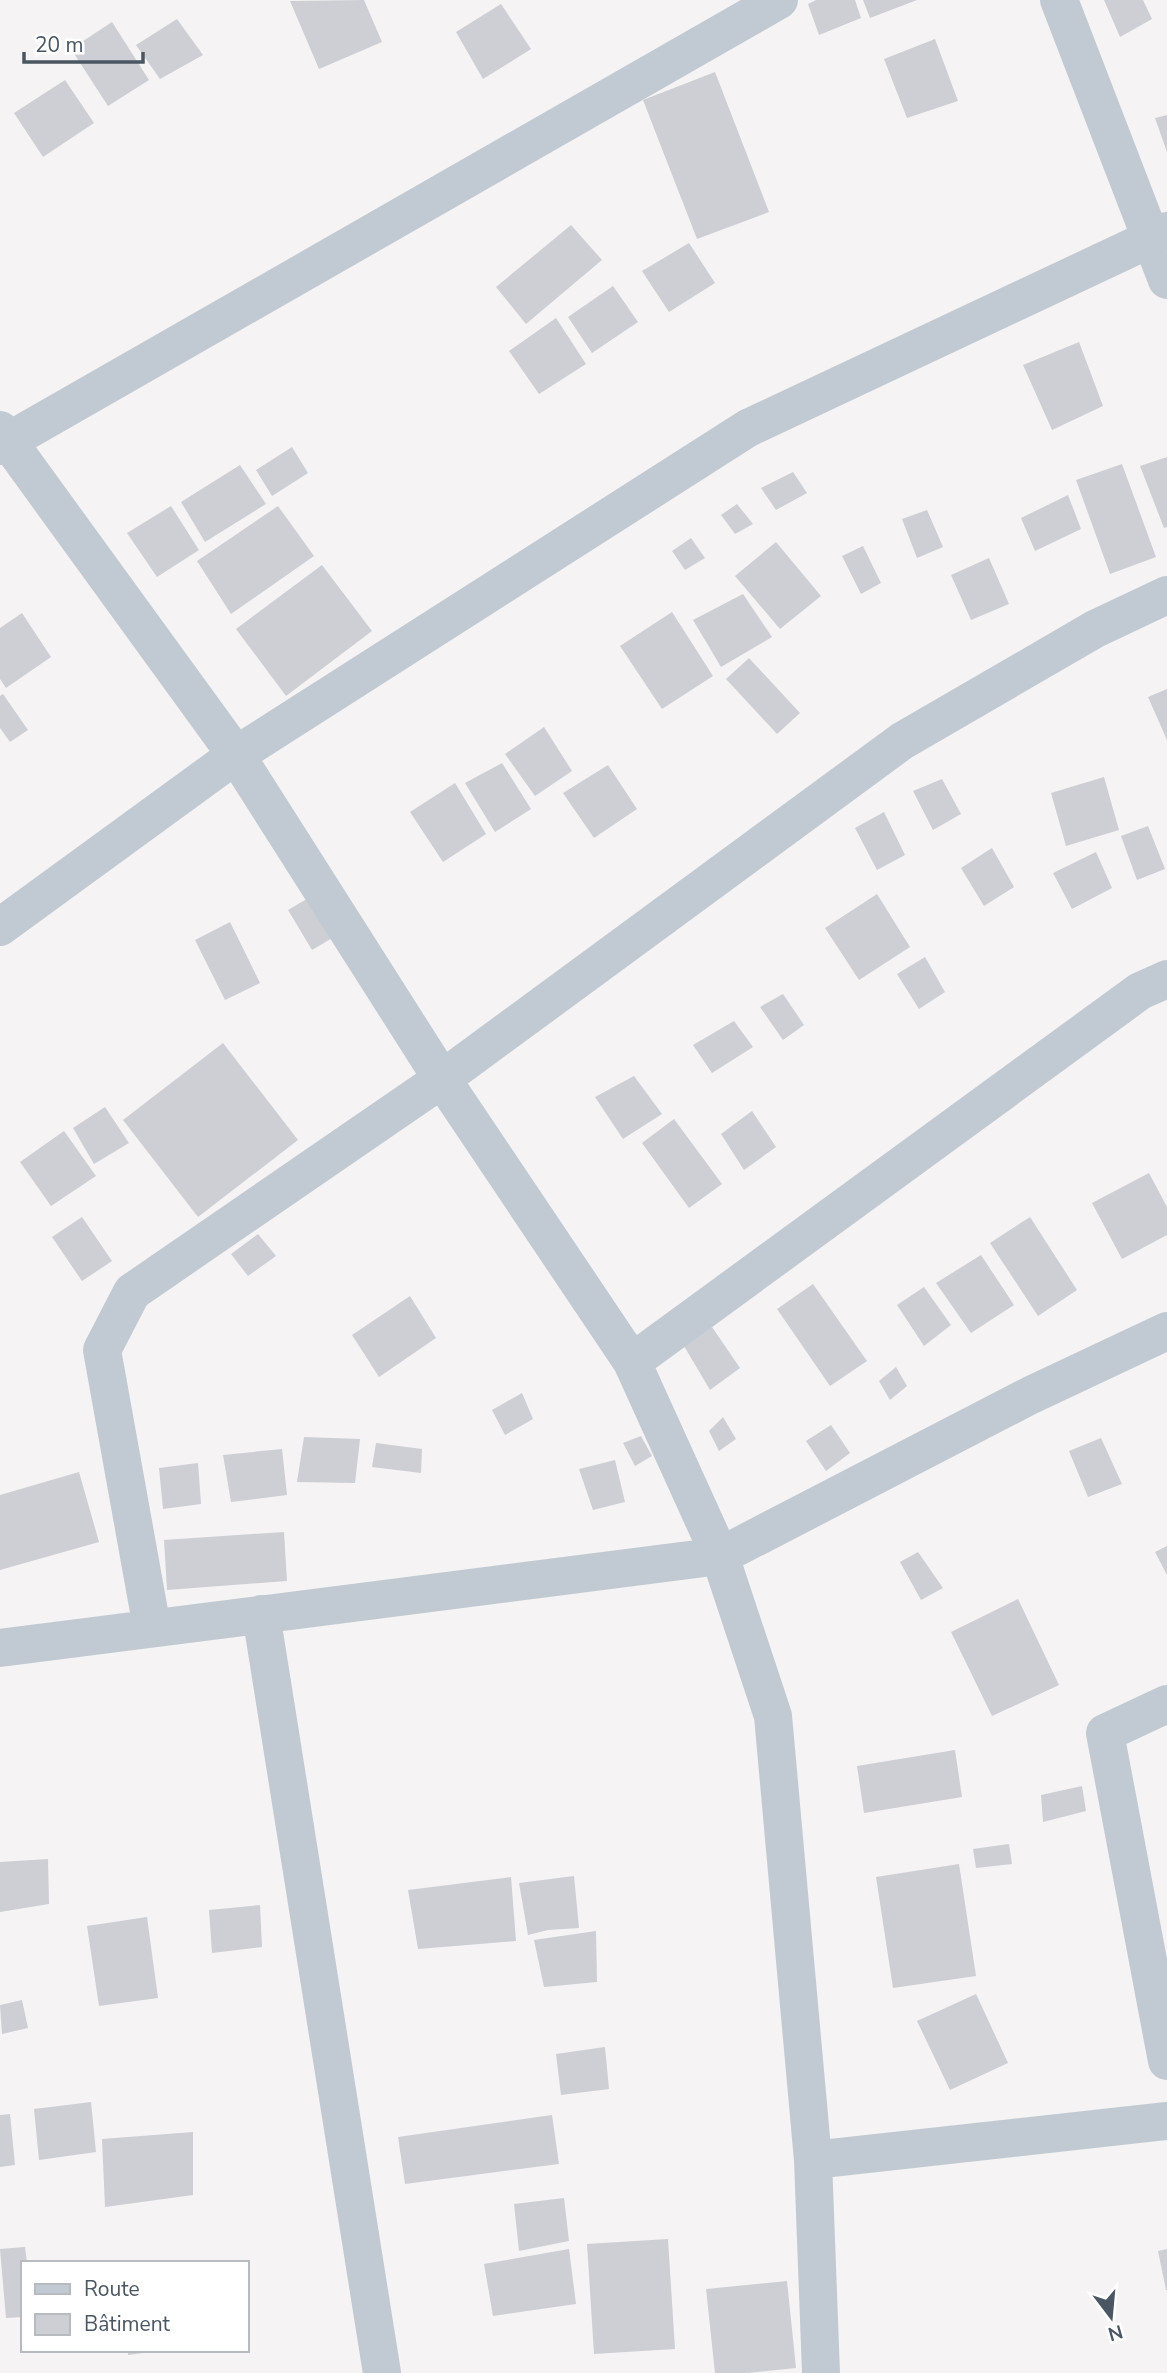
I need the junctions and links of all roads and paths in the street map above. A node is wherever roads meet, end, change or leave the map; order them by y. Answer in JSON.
{"nodes":[{"id":1,"x":779,"y":0,"type":"edge"},
{"id":2,"x":1059,"y":0,"type":"edge"},
{"id":3,"x":1158,"y":234,"type":"edge"},
{"id":4,"x":1167,"y":280,"type":"edge"},
{"id":5,"x":3,"y":439,"type":"edge"},
{"id":6,"x":1167,"y":595,"type":"edge"},
{"id":7,"x":236,"y":755,"type":"junction"},
{"id":8,"x":0,"y":927,"type":"edge"},
{"id":9,"x":1167,"y":979,"type":"edge"},
{"id":10,"x":442,"y":1079,"type":"junction"},
{"id":11,"x":1167,"y":1331,"type":"edge"},
{"id":12,"x":632,"y":1362,"type":"junction"},
{"id":13,"x":720,"y":1556,"type":"junction"},
{"id":14,"x":261,"y":1614,"type":"junction"},
{"id":15,"x":152,"y":1628,"type":"junction"},
{"id":16,"x":0,"y":1648,"type":"edge"},
{"id":17,"x":1167,"y":1704,"type":"edge"},
{"id":18,"x":1167,"y":2061,"type":"edge"},
{"id":19,"x":1167,"y":2120,"type":"edge"},
{"id":20,"x":813,"y":2160,"type":"junction"},
{"id":21,"x":382,"y":2373,"type":"edge"},
{"id":22,"x":821,"y":2373,"type":"edge"}],
"edges":[{"from":1,"to":5,"type":"street"},
{"from":2,"to":3,"type":"street"},
{"from":3,"to":4,"type":"street"},
{"from":3,"to":7,"type":"street"},
{"from":5,"to":7,"type":"street"},
{"from":6,"to":10,"type":"street"},
{"from":7,"to":8,"type":"street"},
{"from":7,"to":10,"type":"street"},
{"from":9,"to":12,"type":"street"},
{"from":10,"to":12,"type":"street"},
{"from":10,"to":15,"type":"street"},
{"from":11,"to":13,"type":"street"},
{"from":12,"to":13,"type":"street"},
{"from":13,"to":14,"type":"street"},
{"from":13,"to":20,"type":"street"},
{"from":14,"to":15,"type":"street"},
{"from":14,"to":21,"type":"street"},
{"from":15,"to":16,"type":"street"},
{"from":17,"to":18,"type":"street"},
{"from":19,"to":20,"type":"street"},
{"from":20,"to":22,"type":"street"}]}
